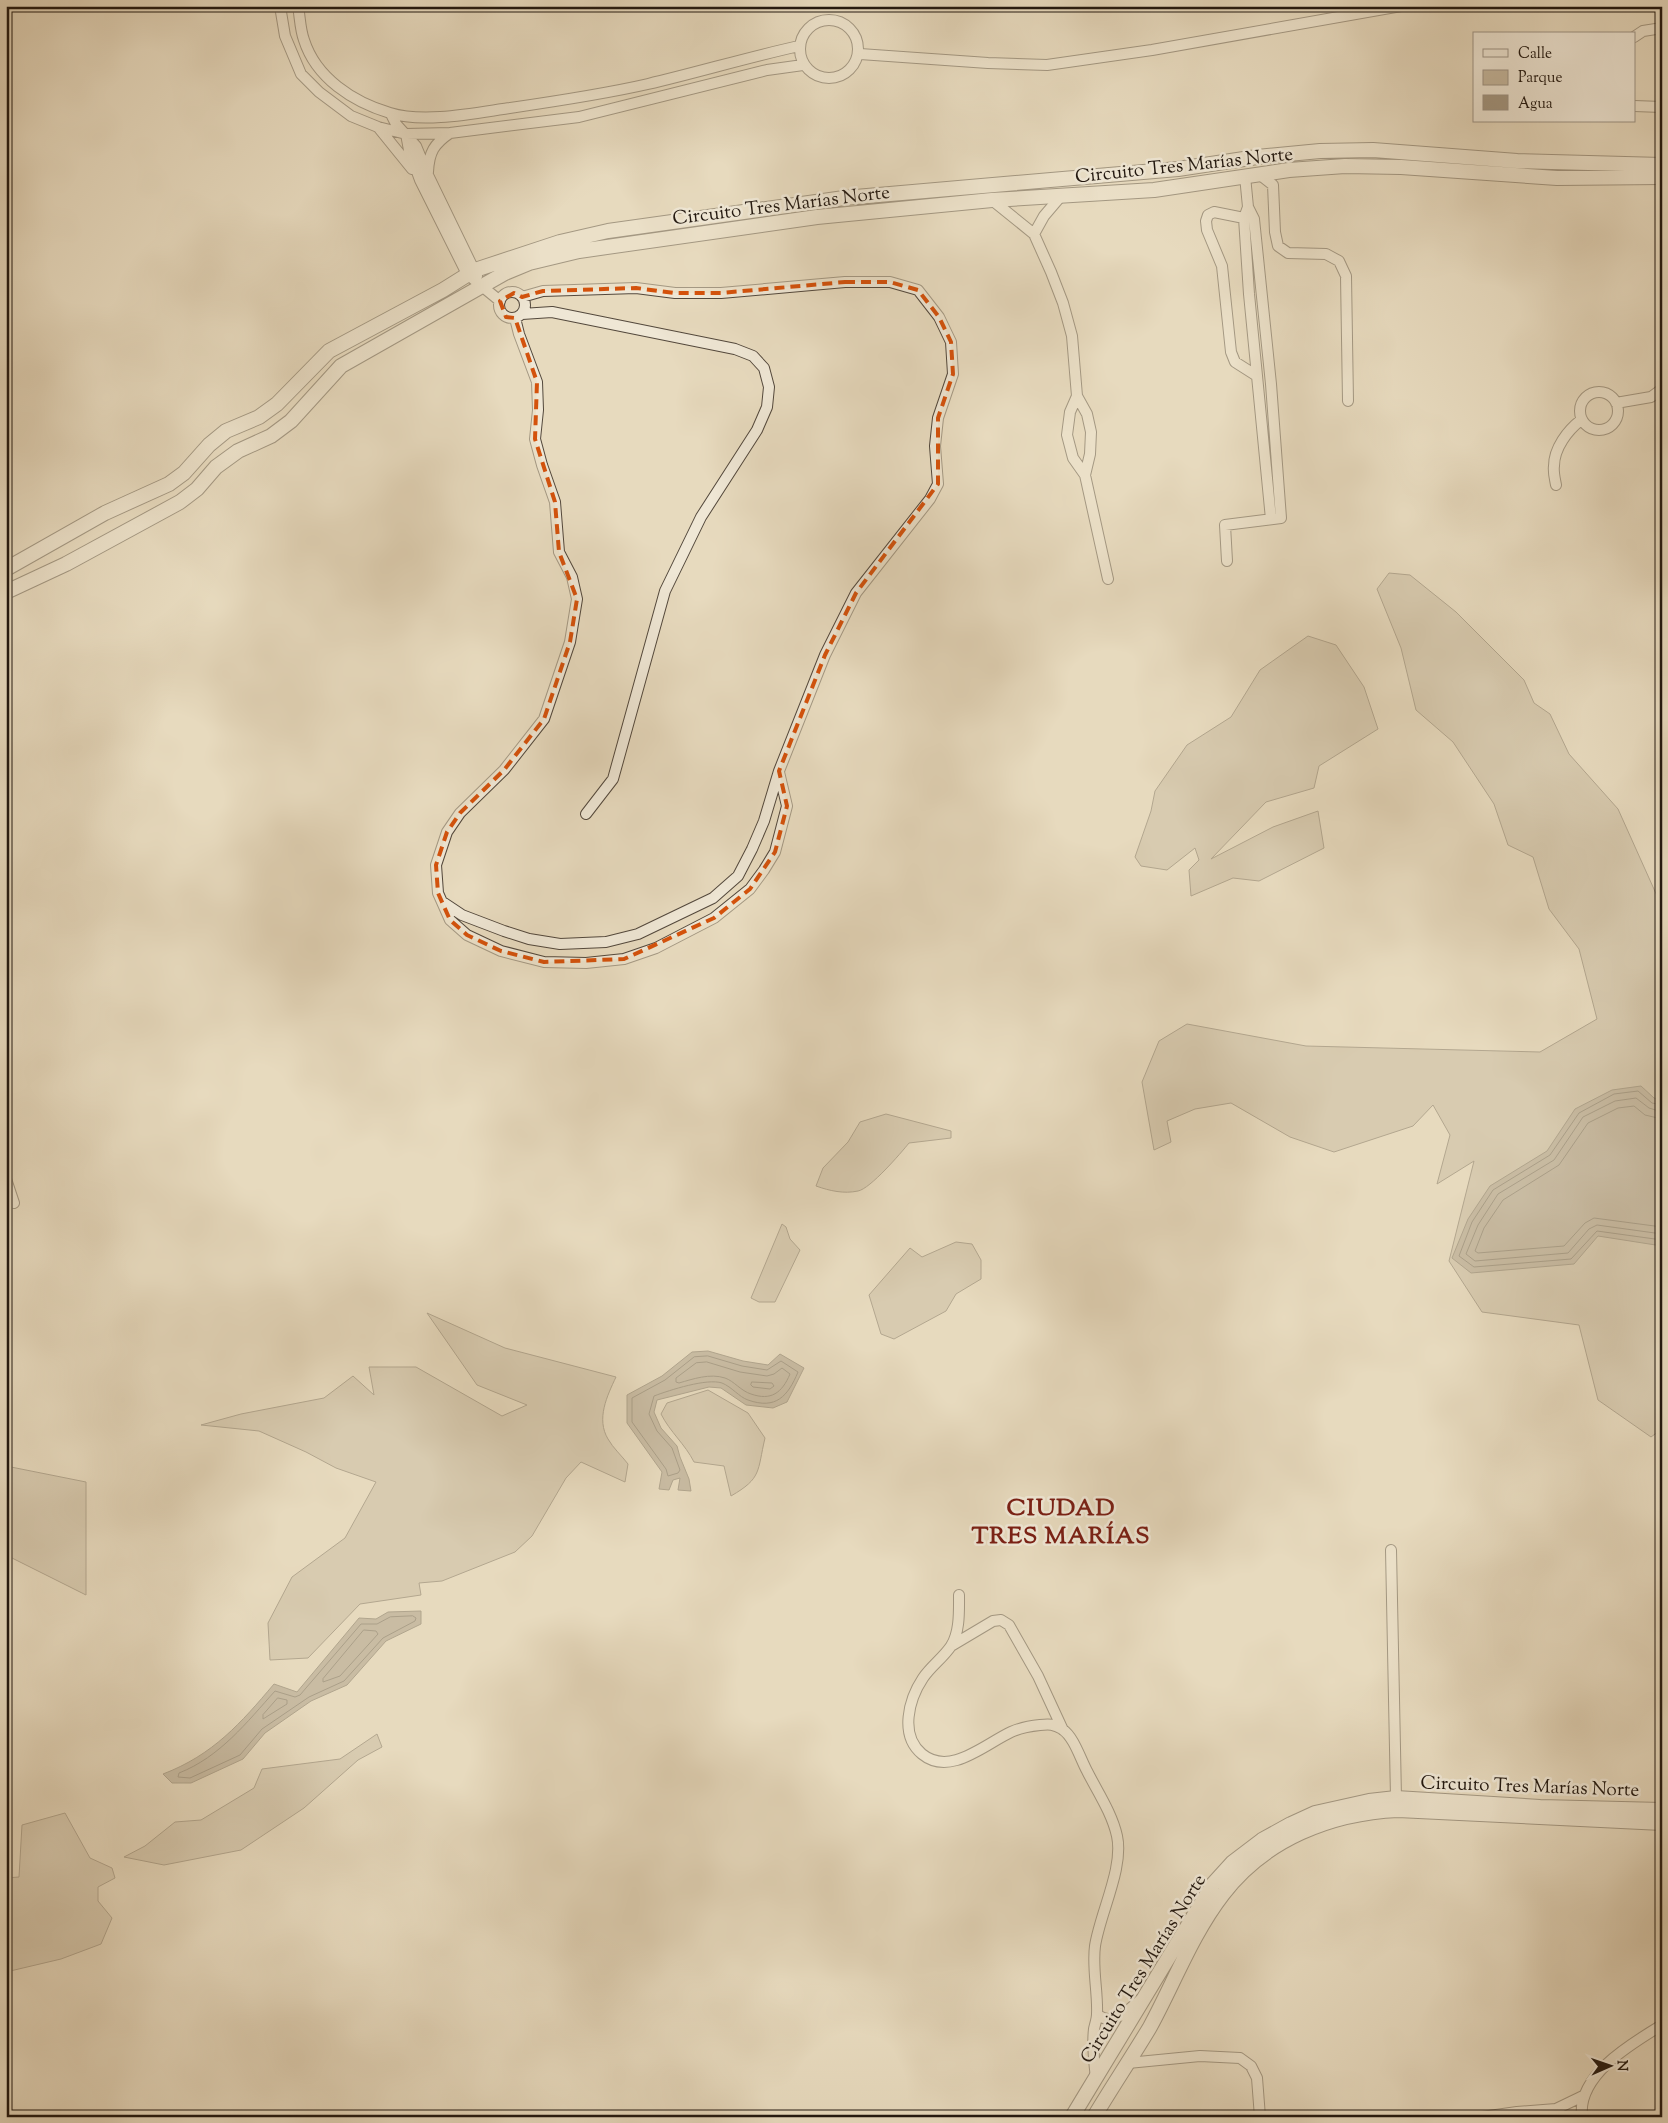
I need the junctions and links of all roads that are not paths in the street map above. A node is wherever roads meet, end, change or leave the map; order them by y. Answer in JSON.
{"nodes":[{"id":1,"x":280,"y":6,"type":"edge"},
{"id":2,"x":298,"y":6,"type":"edge"},
{"id":3,"x":1401,"y":6,"type":"edge"},
{"id":4,"x":1662,"y":28,"type":"edge"},
{"id":5,"x":1636,"y":36,"type":"edge"},
{"id":6,"x":799,"y":46,"type":"junction"},
{"id":7,"x":860,"y":54,"type":"junction"},
{"id":8,"x":803,"y":65,"type":"junction"},
{"id":9,"x":1636,"y":106,"type":"edge"},
{"id":10,"x":1662,"y":106,"type":"edge"},
{"id":11,"x":391,"y":114,"type":"junction"},
{"id":12,"x":422,"y":117,"type":"junction"},
{"id":13,"x":378,"y":127,"type":"junction"},
{"id":14,"x":450,"y":133,"type":"junction"},
{"id":15,"x":406,"y":134,"type":"junction"},
{"id":16,"x":1662,"y":165,"type":"edge"},
{"id":17,"x":1289,"y":170,"type":"junction"},
{"id":18,"x":1252,"y":175,"type":"junction"},
{"id":19,"x":1662,"y":177,"type":"edge"},
{"id":20,"x":424,"y":178,"type":"junction"},
{"id":21,"x":1273,"y":185,"type":"junction"},
{"id":22,"x":1061,"y":196,"type":"junction"},
{"id":23,"x":992,"y":200,"type":"junction"},
{"id":24,"x":1248,"y":207,"type":"junction"},
{"id":25,"x":1244,"y":218,"type":"junction"},
{"id":26,"x":1034,"y":234,"type":"junction"},
{"id":27,"x":471,"y":272,"type":"junction"},
{"id":28,"x":481,"y":286,"type":"junction"},
{"id":29,"x":522,"y":297,"type":"junction"},
{"id":30,"x":500,"y":301,"type":"junction"},
{"id":31,"x":518,"y":316,"type":"junction"},
{"id":32,"x":1258,"y":381,"type":"junction"},
{"id":33,"x":1271,"y":384,"type":"junction"},
{"id":34,"x":1662,"y":389,"type":"edge"},
{"id":35,"x":1077,"y":396,"type":"junction"},
{"id":36,"x":1348,"y":401,"type":"dead end"},
{"id":37,"x":1616,"y":403,"type":"junction"},
{"id":38,"x":1581,"y":420,"type":"junction"},
{"id":39,"x":1085,"y":475,"type":"junction"},
{"id":40,"x":1556,"y":485,"type":"dead end"},
{"id":41,"x":1271,"y":519,"type":"junction"},
{"id":42,"x":1227,"y":561,"type":"dead end"},
{"id":43,"x":6,"y":569,"type":"edge"},
{"id":44,"x":1108,"y":579,"type":"dead end"},
{"id":45,"x":6,"y":592,"type":"edge"},
{"id":46,"x":779,"y":771,"type":"junction"},
{"id":47,"x":586,"y":814,"type":"dead end"},
{"id":48,"x":444,"y":903,"type":"junction"},
{"id":49,"x":6,"y":1179,"type":"edge"},
{"id":50,"x":14,"y":1204,"type":"dead end"},
{"id":51,"x":1391,"y":1550,"type":"dead end"},
{"id":52,"x":959,"y":1595,"type":"dead end"},
{"id":53,"x":952,"y":1646,"type":"junction"},
{"id":54,"x":1063,"y":1730,"type":"junction"},
{"id":55,"x":1396,"y":1798,"type":"junction"},
{"id":56,"x":1662,"y":1810,"type":"edge"},
{"id":57,"x":1316,"y":1819,"type":"junction"},
{"id":58,"x":1662,"y":1823,"type":"edge"},
{"id":59,"x":1148,"y":1992,"type":"junction"},
{"id":60,"x":1097,"y":2014,"type":"junction"},
{"id":61,"x":1662,"y":2025,"type":"edge"},
{"id":62,"x":1128,"y":2063,"type":"junction"},
{"id":63,"x":1096,"y":2078,"type":"junction"},
{"id":64,"x":1583,"y":2096,"type":"junction"},
{"id":65,"x":1072,"y":2117,"type":"edge"},
{"id":66,"x":1094,"y":2117,"type":"edge"},
{"id":67,"x":1260,"y":2117,"type":"edge"},
{"id":68,"x":1482,"y":2117,"type":"edge"},
{"id":69,"x":1582,"y":2117,"type":"edge"}],
"edges":[{"from":1,"to":13,"type":"street"},
{"from":2,"to":11,"type":"street"},
{"from":3,"to":7,"type":"street"},
{"from":4,"to":5,"type":"street"},
{"from":6,"to":7,"type":"street"},
{"from":6,"to":8,"type":"street"},
{"from":6,"to":12,"type":"street"},
{"from":7,"to":8,"type":"street"},
{"from":8,"to":14,"type":"street"},
{"from":9,"to":10,"type":"street"},
{"from":11,"to":12,"type":"street"},
{"from":11,"to":15,"type":"street"},
{"from":12,"to":15,"type":"street"},
{"from":13,"to":15,"type":"street"},
{"from":13,"to":20,"type":"street"},
{"from":14,"to":15,"type":"street"},
{"from":14,"to":20,"type":"street"},
{"from":15,"to":20,"type":"street"},
{"from":16,"to":27,"type":"street","name":"Circuito Tres Marías Norte"},
{"from":17,"to":18,"type":"street","name":"Circuito Tres Marías Norte"},
{"from":17,"to":19,"type":"street","name":"Circuito Tres Marías Norte"},
{"from":17,"to":21,"type":"street"},
{"from":18,"to":21,"type":"street"},
{"from":18,"to":22,"type":"street","name":"Circuito Tres Marías Norte"},
{"from":18,"to":24,"type":"street"},
{"from":20,"to":27,"type":"street"},
{"from":21,"to":36,"type":"street"},
{"from":22,"to":23,"type":"street","name":"Circuito Tres Marías Norte"},
{"from":22,"to":26,"type":"street"},
{"from":23,"to":26,"type":"street"},
{"from":23,"to":28,"type":"street","name":"Circuito Tres Marías Norte"},
{"from":24,"to":25,"type":"street"},
{"from":24,"to":33,"type":"street"},
{"from":25,"to":32,"type":"street"},
{"from":25,"to":32,"type":"street"},
{"from":26,"to":35,"type":"street"},
{"from":27,"to":28,"type":"street"},
{"from":27,"to":43,"type":"street","name":"Circuito Tres Marías Norte"},
{"from":28,"to":30,"type":"street"},
{"from":28,"to":45,"type":"street","name":"Circuito Tres Marías Norte"},
{"from":29,"to":30,"type":"street"},
{"from":29,"to":31,"type":"street"},
{"from":29,"to":46,"type":"street"},
{"from":30,"to":31,"type":"street"},
{"from":31,"to":47,"type":"street"},
{"from":31,"to":48,"type":"street"},
{"from":32,"to":33,"type":"street"},
{"from":32,"to":41,"type":"street"},
{"from":33,"to":41,"type":"street"},
{"from":34,"to":37,"type":"street"},
{"from":35,"to":39,"type":"street"},
{"from":35,"to":39,"type":"street"},
{"from":37,"to":38,"type":"street"},
{"from":37,"to":38,"type":"street"},
{"from":38,"to":40,"type":"street"},
{"from":39,"to":44,"type":"street"},
{"from":41,"to":42,"type":"street"},
{"from":46,"to":48,"type":"street"},
{"from":46,"to":48,"type":"street"},
{"from":49,"to":50,"type":"street"},
{"from":51,"to":55,"type":"street"},
{"from":52,"to":53,"type":"street"},
{"from":53,"to":54,"type":"street"},
{"from":53,"to":54,"type":"street"},
{"from":54,"to":60,"type":"street"},
{"from":55,"to":56,"type":"street","name":"Circuito Tres Marías Norte"},
{"from":55,"to":57,"type":"street","name":"Circuito Tres Marías Norte"},
{"from":57,"to":58,"type":"street","name":"Circuito Tres Marías Norte"},
{"from":57,"to":59,"type":"street","name":"Circuito Tres Marías Norte"},
{"from":57,"to":62,"type":"street","name":"Circuito Tres Marías Norte"},
{"from":59,"to":60,"type":"street"},
{"from":59,"to":63,"type":"street","name":"Circuito Tres Marías Norte"},
{"from":60,"to":63,"type":"street"},
{"from":61,"to":64,"type":"street"},
{"from":62,"to":66,"type":"street","name":"Circuito Tres Marías Norte"},
{"from":62,"to":67,"type":"street"},
{"from":63,"to":65,"type":"street","name":"Circuito Tres Marías Norte"},
{"from":64,"to":68,"type":"street"},
{"from":64,"to":69,"type":"street"}]}
